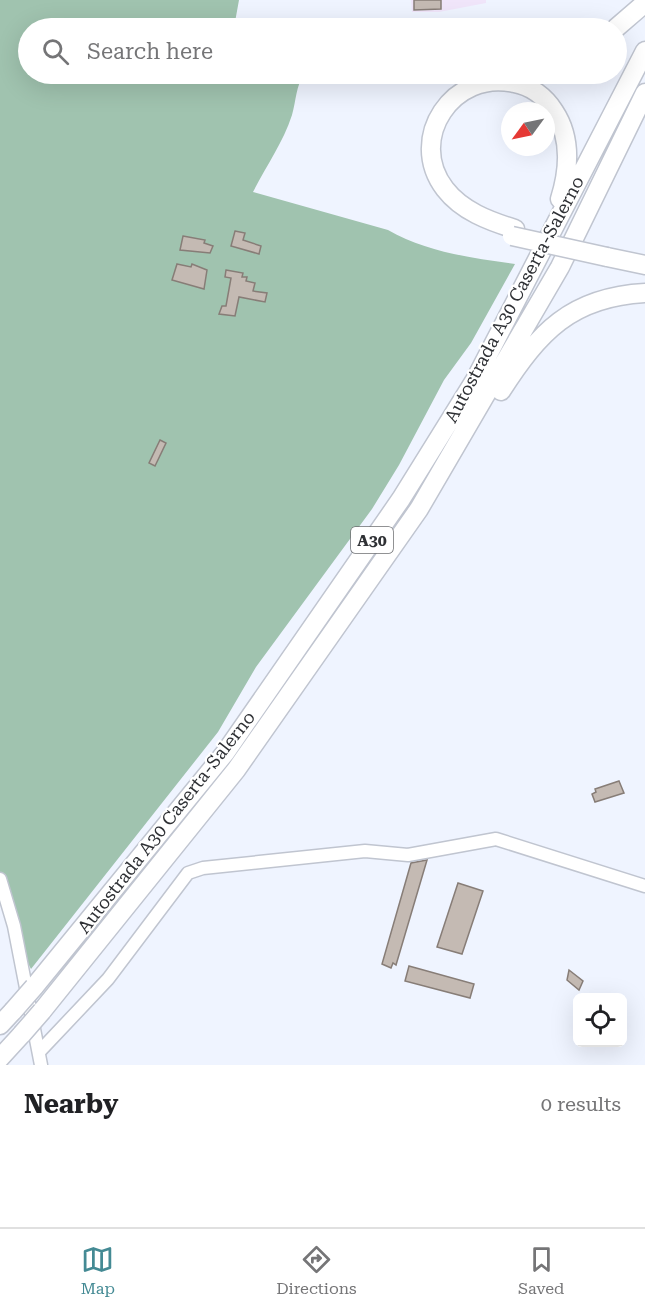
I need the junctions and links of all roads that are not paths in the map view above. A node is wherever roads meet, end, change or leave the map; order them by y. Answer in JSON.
{"nodes":[{"id":1,"x":645,"y":3,"type":"edge"},
{"id":2,"x":627,"y":19,"type":"edge"},
{"id":3,"x":645,"y":51,"type":"edge"},
{"id":4,"x":460,"y":84,"type":"edge"},
{"id":5,"x":480,"y":84,"type":"edge"},
{"id":6,"x":522,"y":84,"type":"edge"},
{"id":7,"x":645,"y":93,"type":"edge"},
{"id":8,"x":513,"y":232,"type":"junction"},
{"id":9,"x":609,"y":253,"type":"junction"},
{"id":10,"x":645,"y":257,"type":"edge"},
{"id":11,"x":645,"y":265,"type":"edge"},
{"id":12,"x":645,"y":293,"type":"edge"},
{"id":13,"x":475,"y":380,"type":"junction"},
{"id":14,"x":439,"y":474,"type":"junction"},
{"id":15,"x":0,"y":879,"type":"edge"},
{"id":16,"x":645,"y":886,"type":"edge"},
{"id":17,"x":0,"y":1025,"type":"edge"},
{"id":18,"x":39,"y":1052,"type":"junction"},
{"id":19,"x":0,"y":1058,"type":"edge"},
{"id":20,"x":41,"y":1065,"type":"edge"}],
"edges":[{"from":1,"to":2,"type":"highway"},
{"from":3,"to":13,"type":"highway","name":"Autostrada A30 Caserta-Salerno","number":"A30"},
{"from":4,"to":8,"type":"highway"},
{"from":5,"to":8,"type":"highway"},
{"from":6,"to":13,"type":"highway"},
{"from":7,"to":14,"type":"highway","name":"Autostrada A30 Caserta-Salerno","number":"A30"},
{"from":8,"to":9,"type":"highway"},
{"from":9,"to":10,"type":"highway"},
{"from":9,"to":11,"type":"highway"},
{"from":12,"to":14,"type":"highway"},
{"from":13,"to":17,"type":"highway","name":"Autostrada A30 Caserta-Salerno","number":"A30","bridge":true},
{"from":14,"to":19,"type":"highway","name":"Autostrada A30 Caserta-Salerno","number":"A30","bridge":true},
{"from":15,"to":18,"type":"street"},
{"from":16,"to":18,"type":"street"},
{"from":18,"to":20,"type":"street"}]}
